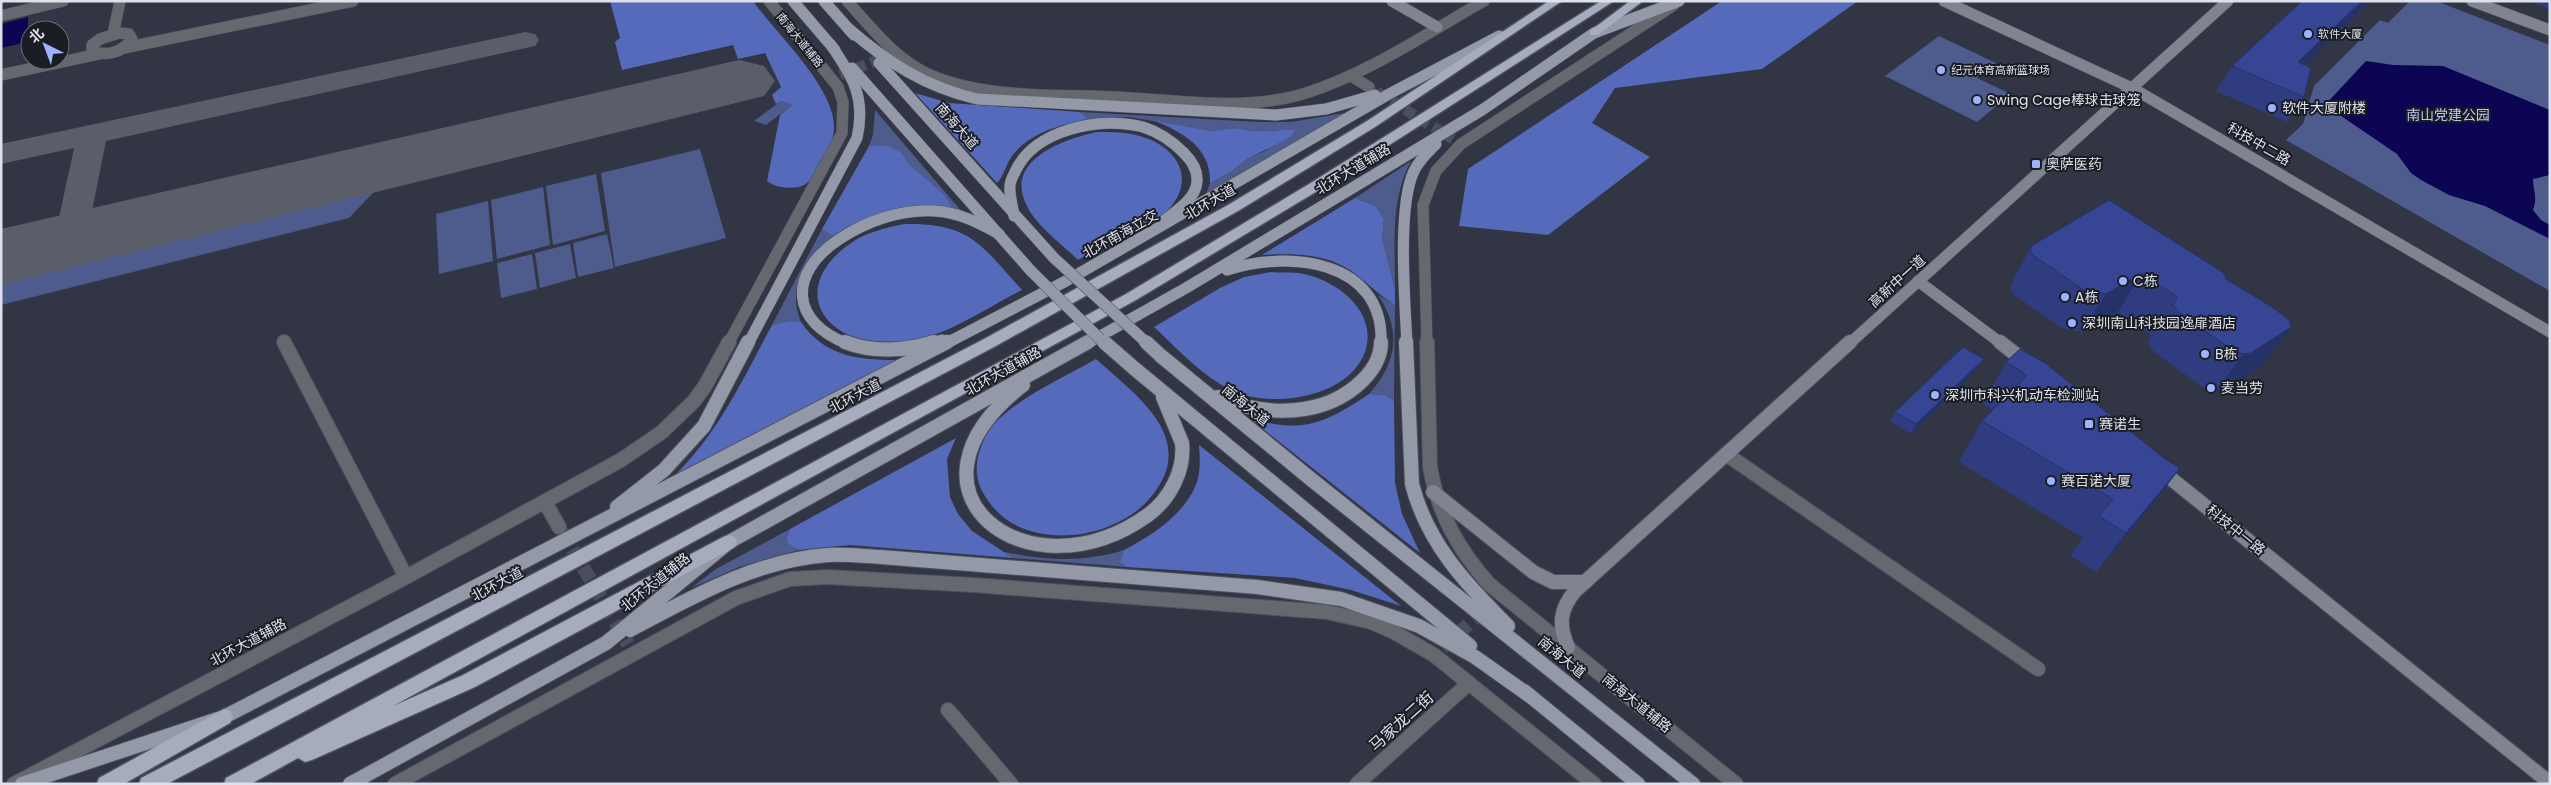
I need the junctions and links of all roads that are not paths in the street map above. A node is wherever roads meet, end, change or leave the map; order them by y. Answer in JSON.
{"nodes":[{"id":1,"x":63,"y":1,"type":"edge"},
{"id":2,"x":120,"y":1,"type":"edge"},
{"id":3,"x":301,"y":1,"type":"edge"},
{"id":4,"x":353,"y":1,"type":"edge"},
{"id":5,"x":769,"y":1,"type":"edge"},
{"id":6,"x":792,"y":1,"type":"edge"},
{"id":7,"x":824,"y":1,"type":"edge"},
{"id":8,"x":847,"y":1,"type":"edge"},
{"id":9,"x":1392,"y":1,"type":"edge"},
{"id":10,"x":1484,"y":1,"type":"edge"},
{"id":11,"x":1557,"y":1,"type":"edge"},
{"id":12,"x":1609,"y":1,"type":"edge"},
{"id":13,"x":1638,"y":1,"type":"edge"},
{"id":14,"x":1944,"y":1,"type":"edge"},
{"id":15,"x":2228,"y":1,"type":"edge"},
{"id":16,"x":2472,"y":1,"type":"edge"},
{"id":17,"x":1678,"y":2,"type":"edge"},
{"id":18,"x":300,"y":12,"type":"junction"},
{"id":19,"x":1,"y":16,"type":"edge"},
{"id":20,"x":1438,"y":27,"type":"junction"},
{"id":21,"x":849,"y":30,"type":"junction"},
{"id":22,"x":2550,"y":30,"type":"edge"},
{"id":23,"x":1511,"y":31,"type":"junction"},
{"id":24,"x":1594,"y":33,"type":"junction"},
{"id":25,"x":113,"y":34,"type":"junction"},
{"id":26,"x":831,"y":45,"type":"junction"},
{"id":27,"x":124,"y":48,"type":"junction"},
{"id":28,"x":99,"y":54,"type":"junction"},
{"id":29,"x":1,"y":75,"type":"edge"},
{"id":30,"x":836,"y":76,"type":"joint"},
{"id":31,"x":1351,"y":76,"type":"junction"},
{"id":32,"x":1403,"y":85,"type":"junction"},
{"id":33,"x":1370,"y":87,"type":"tunnel mouth"},
{"id":34,"x":2134,"y":88,"type":"junction"},
{"id":35,"x":1482,"y":110,"type":"junction"},
{"id":36,"x":1014,"y":216,"type":"junction"},
{"id":37,"x":999,"y":234,"type":"junction"},
{"id":38,"x":1146,"y":238,"type":"junction"},
{"id":39,"x":1918,"y":281,"type":"junction"},
{"id":40,"x":1186,"y":288,"type":"junction"},
{"id":41,"x":978,"y":327,"type":"junction"},
{"id":42,"x":2550,"y":332,"type":"edge"},
{"id":43,"x":283,"y":341,"type":"dead end"},
{"id":44,"x":1058,"y":359,"type":"junction"},
{"id":45,"x":2038,"y":372,"type":"edge"},
{"id":46,"x":1198,"y":387,"type":"junction"},
{"id":47,"x":1161,"y":393,"type":"junction"},
{"id":48,"x":1726,"y":454,"type":"junction"},
{"id":49,"x":2151,"y":462,"type":"edge"},
{"id":50,"x":1433,"y":492,"type":"junction"},
{"id":51,"x":545,"y":502,"type":"junction"},
{"id":52,"x":560,"y":527,"type":"tunnel mouth"},
{"id":53,"x":587,"y":528,"type":"junction"},
{"id":54,"x":729,"y":542,"type":"junction"},
{"id":55,"x":406,"y":577,"type":"junction"},
{"id":56,"x":1585,"y":582,"type":"junction"},
{"id":57,"x":606,"y":643,"type":"junction"},
{"id":58,"x":1568,"y":647,"type":"junction"},
{"id":59,"x":2038,"y":669,"type":"dead end"},
{"id":60,"x":1555,"y":672,"type":"junction"},
{"id":61,"x":1469,"y":683,"type":"junction"},
{"id":62,"x":1530,"y":696,"type":"junction"},
{"id":63,"x":948,"y":710,"type":"dead end"},
{"id":64,"x":224,"y":717,"type":"junction"},
{"id":65,"x":2550,"y":783,"type":"edge"},
{"id":66,"x":14,"y":784,"type":"edge"},
{"id":67,"x":22,"y":784,"type":"edge"},
{"id":68,"x":106,"y":784,"type":"edge"},
{"id":69,"x":148,"y":784,"type":"edge"},
{"id":70,"x":233,"y":784,"type":"edge"},
{"id":71,"x":237,"y":784,"type":"edge"},
{"id":72,"x":350,"y":784,"type":"edge"},
{"id":73,"x":396,"y":784,"type":"edge"},
{"id":74,"x":1011,"y":784,"type":"edge"},
{"id":75,"x":1357,"y":784,"type":"edge"},
{"id":76,"x":1594,"y":784,"type":"edge"},
{"id":77,"x":1638,"y":784,"type":"edge"},
{"id":78,"x":1693,"y":784,"type":"edge"},
{"id":79,"x":1736,"y":784,"type":"edge"}],
"edges":[{"from":1,"to":19,"type":"street"},
{"from":2,"to":25,"type":"street"},
{"from":3,"to":18,"type":"street"},
{"from":4,"to":18,"type":"street"},
{"from":5,"to":30,"type":"street","name":"南海大道辅路"},
{"from":6,"to":26,"type":"main road"},
{"from":7,"to":21,"type":"main road","name":"南海大道"},
{"from":8,"to":31,"type":"street"},
{"from":9,"to":20,"type":"street"},
{"from":10,"to":20,"type":"street"},
{"from":11,"to":23,"type":"highway","name":"北环大道"},
{"from":12,"to":70,"type":"highway"},
{"from":13,"to":24,"type":"highway"},
{"from":14,"to":34,"type":"street","name":"科技中二路"},
{"from":15,"to":34,"type":"street","name":"高新中一道"},
{"from":16,"to":22,"type":"street"},
{"from":17,"to":24,"type":"main road","name":"北环大道辅路"},
{"from":17,"to":50,"type":"street","name":"南海大道辅路"},
{"from":18,"to":27,"type":"street"},
{"from":20,"to":31,"type":"street"},
{"from":21,"to":32,"type":"main road"},
{"from":21,"to":36,"type":"main road","name":"南海大道"},
{"from":23,"to":32,"type":"main road"},
{"from":23,"to":69,"type":"highway","name":"北环大道"},
{"from":24,"to":35,"type":"main road","name":"北环大道辅路"},
{"from":25,"to":27,"type":"street"},
{"from":25,"to":28,"type":"street"},
{"from":26,"to":37,"type":"main road"},
{"from":26,"to":53,"type":"main road"},
{"from":27,"to":28,"type":"street"},
{"from":28,"to":29,"type":"street"},
{"from":30,"to":51,"type":"street","name":"北环大道辅路"},
{"from":31,"to":33,"type":"street"},
{"from":32,"to":38,"type":"main road","name":"北环南海立交"},
{"from":34,"to":39,"type":"street","name":"高新中一道"},
{"from":34,"to":42,"type":"street","name":"科技中二路"},
{"from":35,"to":40,"type":"main road","name":"北环大道辅路"},
{"from":35,"to":60,"type":"main road"},
{"from":36,"to":38,"type":"main road"},
{"from":36,"to":46,"type":"main road","name":"南海大道","bridge":true},
{"from":37,"to":41,"type":"main road"},
{"from":37,"to":47,"type":"main road","bridge":true},
{"from":38,"to":41,"type":"main road","name":"北环南海立交"},
{"from":39,"to":45,"type":"street"},
{"from":39,"to":48,"type":"street","name":"高新中一道"},
{"from":40,"to":44,"type":"main road","name":"北环大道辅路"},
{"from":40,"to":46,"type":"main road"},
{"from":41,"to":53,"type":"main road"},
{"from":43,"to":55,"type":"street"},
{"from":44,"to":47,"type":"main road"},
{"from":44,"to":54,"type":"main road","name":"北环大道辅路"},
{"from":46,"to":60,"type":"main road","name":"南海大道"},
{"from":47,"to":62,"type":"main road"},
{"from":48,"to":56,"type":"street","name":"高新中一道"},
{"from":48,"to":59,"type":"street"},
{"from":49,"to":65,"type":"street","name":"科技中一路"},
{"from":50,"to":56,"type":"street"},
{"from":50,"to":58,"type":"street","name":"南海大道辅路"},
{"from":51,"to":52,"type":"street"},
{"from":51,"to":55,"type":"street","name":"北环大道辅路"},
{"from":53,"to":64,"type":"main road"},
{"from":54,"to":57,"type":"main road","name":"北环大道辅路"},
{"from":54,"to":71,"type":"highway"},
{"from":55,"to":66,"type":"street","name":"北环大道辅路"},
{"from":56,"to":58,"type":"street","name":"高新中一道"},
{"from":57,"to":62,"type":"main road"},
{"from":57,"to":72,"type":"main road","name":"北环大道辅路"},
{"from":58,"to":79,"type":"street","name":"南海大道辅路"},
{"from":60,"to":78,"type":"main road","name":"南海大道"},
{"from":61,"to":73,"type":"street"},
{"from":61,"to":75,"type":"street","name":"马家龙二街"},
{"from":61,"to":76,"type":"street"},
{"from":62,"to":77,"type":"main road"},
{"from":63,"to":74,"type":"street"},
{"from":64,"to":67,"type":"main road"},
{"from":64,"to":68,"type":"highway"}]}
